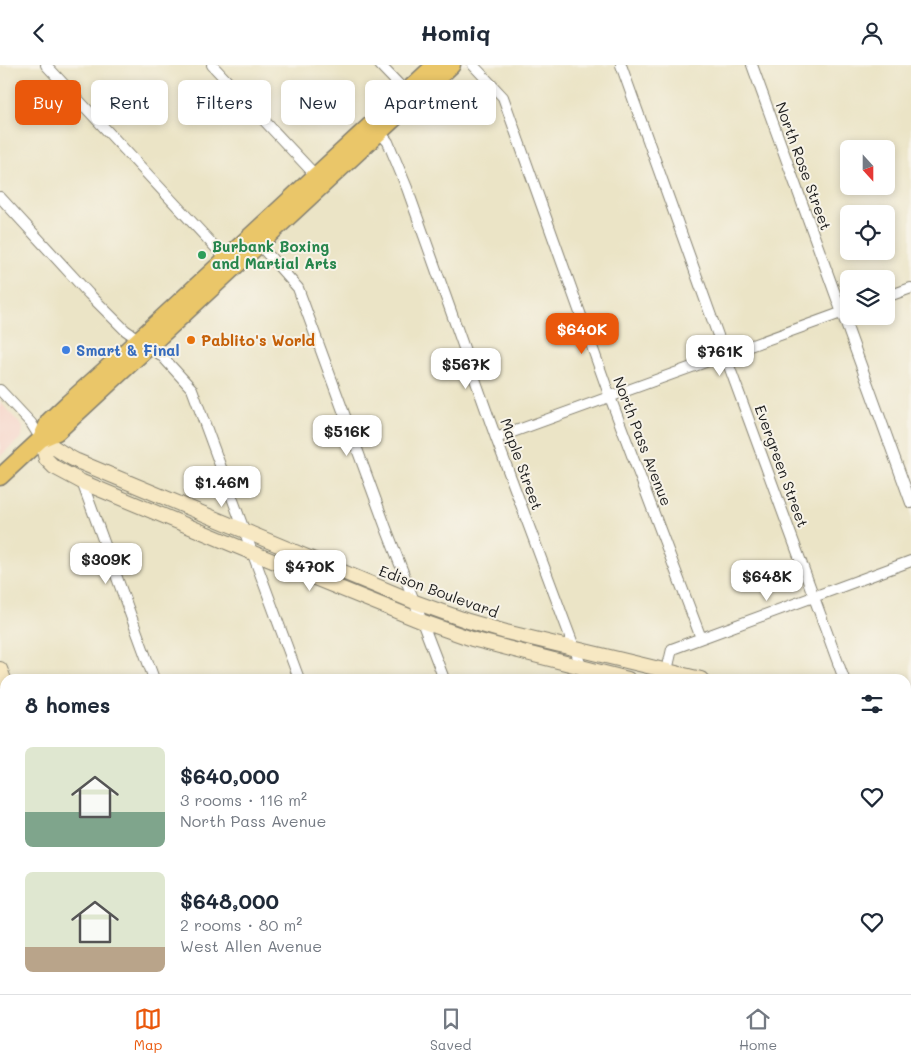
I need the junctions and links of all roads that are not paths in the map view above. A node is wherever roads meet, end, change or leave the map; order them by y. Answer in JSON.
{"nodes":[{"id":1,"x":46,"y":65,"type":"edge"},
{"id":2,"x":212,"y":65,"type":"edge"},
{"id":3,"x":380,"y":65,"type":"edge"},
{"id":4,"x":435,"y":65,"type":"edge"},
{"id":5,"x":452,"y":65,"type":"edge"},
{"id":6,"x":473,"y":65,"type":"edge"},
{"id":7,"x":622,"y":65,"type":"edge"},
{"id":8,"x":752,"y":65,"type":"edge"},
{"id":9,"x":395,"y":80,"type":"edge"},
{"id":10,"x":423,"y":80,"type":"edge"},
{"id":11,"x":432,"y":80,"type":"edge"},
{"id":12,"x":379,"y":125,"type":"edge"},
{"id":13,"x":376,"y":128,"type":"junction"},
{"id":14,"x":320,"y":180,"type":"junction"},
{"id":15,"x":0,"y":197,"type":"edge"},
{"id":16,"x":255,"y":240,"type":"junction"},
{"id":17,"x":230,"y":263,"type":"junction"},
{"id":18,"x":911,"y":288,"type":"edge"},
{"id":19,"x":895,"y":294,"type":"edge"},
{"id":20,"x":840,"y":298,"type":"edge"},
{"id":21,"x":840,"y":313,"type":"edge"},
{"id":22,"x":850,"y":325,"type":"edge"},
{"id":23,"x":144,"y":343,"type":"junction"},
{"id":24,"x":725,"y":355,"type":"junction"},
{"id":25,"x":0,"y":390,"type":"edge"},
{"id":26,"x":610,"y":397,"type":"junction"},
{"id":27,"x":496,"y":438,"type":"junction"},
{"id":28,"x":41,"y":439,"type":"junction"},
{"id":29,"x":0,"y":477,"type":"edge"},
{"id":30,"x":82,"y":482,"type":"junction"},
{"id":31,"x":911,"y":503,"type":"edge"},
{"id":32,"x":244,"y":531,"type":"junction"},
{"id":33,"x":253,"y":553,"type":"junction"},
{"id":34,"x":911,"y":561,"type":"edge"},
{"id":35,"x":814,"y":598,"type":"junction"},
{"id":36,"x":415,"y":603,"type":"junction"},
{"id":37,"x":421,"y":621,"type":"junction"},
{"id":38,"x":701,"y":638,"type":"junction"},
{"id":39,"x":573,"y":648,"type":"junction"},
{"id":40,"x":152,"y":674,"type":"edge"},
{"id":41,"x":297,"y":674,"type":"edge"},
{"id":42,"x":442,"y":674,"type":"edge"},
{"id":43,"x":582,"y":674,"type":"edge"},
{"id":44,"x":585,"y":674,"type":"edge"},
{"id":45,"x":594,"y":674,"type":"edge"},
{"id":46,"x":607,"y":674,"type":"edge"},
{"id":47,"x":666,"y":674,"type":"edge"},
{"id":48,"x":842,"y":674,"type":"edge"}],
"edges":[{"from":1,"to":17,"type":"street"},
{"from":2,"to":14,"type":"street"},
{"from":3,"to":9,"type":"street"},
{"from":4,"to":10,"type":"main road"},
{"from":5,"to":11,"type":"main road"},
{"from":6,"to":26,"type":"street","name":"North Pass Avenue"},
{"from":7,"to":24,"type":"street","name":"Evergreen Street"},
{"from":8,"to":20,"type":"street","name":"North Rose Street"},
{"from":12,"to":13,"type":"main road"},
{"from":13,"to":14,"type":"main road"},
{"from":13,"to":27,"type":"street","name":"Maple Street"},
{"from":14,"to":16,"type":"main road"},
{"from":15,"to":23,"type":"street"},
{"from":16,"to":17,"type":"main road"},
{"from":16,"to":36,"type":"street"},
{"from":17,"to":23,"type":"main road"},
{"from":18,"to":19,"type":"street"},
{"from":21,"to":24,"type":"street"},
{"from":22,"to":31,"type":"street","name":"North Rose Street"},
{"from":23,"to":28,"type":"main road"},
{"from":23,"to":32,"type":"street"},
{"from":24,"to":26,"type":"street"},
{"from":24,"to":35,"type":"street","name":"Evergreen Street"},
{"from":25,"to":28,"type":"street","name":"Edison Boulevard"},
{"from":26,"to":27,"type":"street"},
{"from":26,"to":38,"type":"street","name":"North Pass Avenue"},
{"from":27,"to":39,"type":"street","name":"Maple Street"},
{"from":28,"to":29,"type":"main road"},
{"from":28,"to":30,"type":"main road","name":"Edison Boulevard"},
{"from":28,"to":32,"type":"main road","name":"Edison Boulevard"},
{"from":30,"to":33,"type":"main road","name":"Edison Boulevard"},
{"from":30,"to":40,"type":"street"},
{"from":32,"to":33,"type":"street"},
{"from":32,"to":36,"type":"main road","name":"Edison Boulevard"},
{"from":33,"to":37,"type":"main road","name":"Edison Boulevard"},
{"from":33,"to":41,"type":"street"},
{"from":34,"to":35,"type":"street"},
{"from":35,"to":38,"type":"street"},
{"from":35,"to":48,"type":"street","name":"Evergreen Street"},
{"from":36,"to":37,"type":"street"},
{"from":36,"to":39,"type":"main road","name":"Edison Boulevard"},
{"from":37,"to":42,"type":"street"},
{"from":37,"to":43,"type":"main road","name":"Edison Boulevard"},
{"from":38,"to":47,"type":"street"},
{"from":39,"to":44,"type":"street","name":"Maple Street"},
{"from":39,"to":47,"type":"main road","name":"Edison Boulevard"},
{"from":45,"to":46,"type":"main road","name":"Edison Boulevard"}]}
